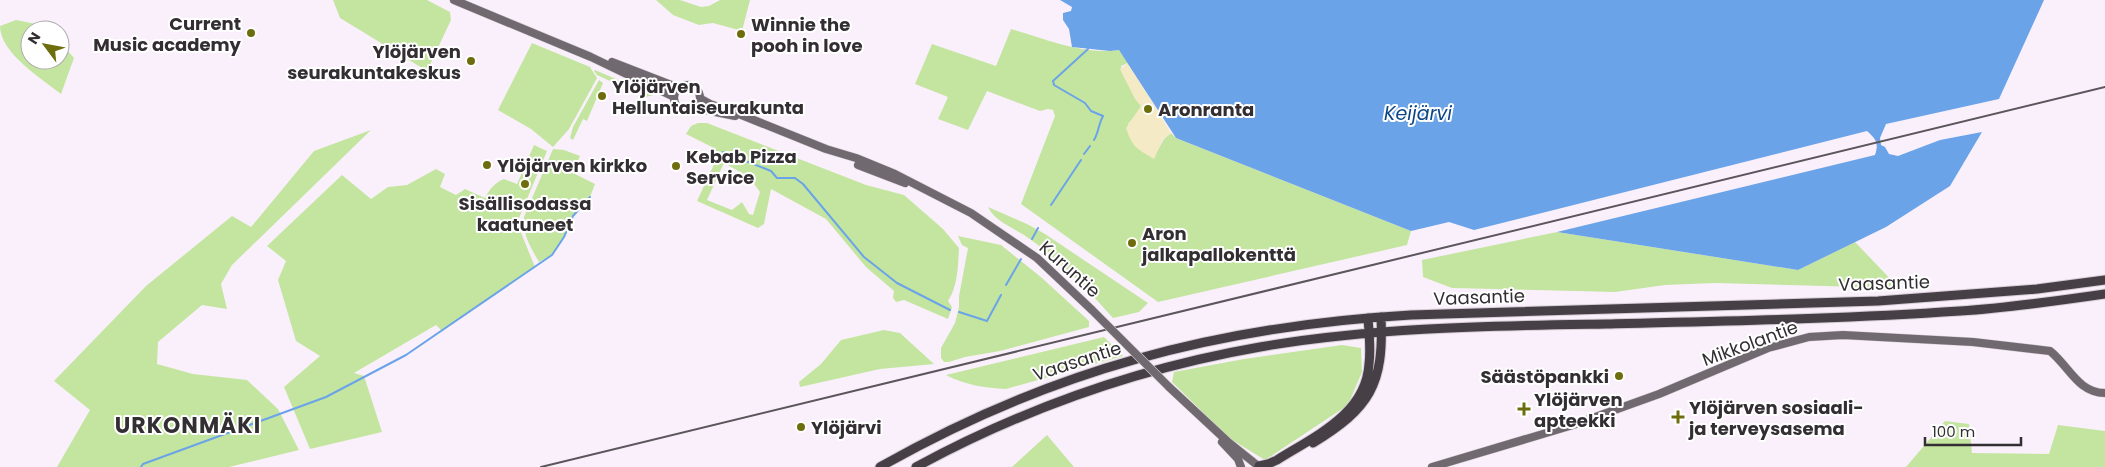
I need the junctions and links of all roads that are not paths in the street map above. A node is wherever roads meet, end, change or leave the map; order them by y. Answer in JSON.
{"nodes":[{"id":1,"x":454,"y":0,"type":"edge"},
{"id":2,"x":591,"y":56,"type":"junction"},
{"id":3,"x":678,"y":88,"type":"junction"},
{"id":4,"x":674,"y":97,"type":"junction"},
{"id":5,"x":701,"y":99,"type":"junction"},
{"id":6,"x":696,"y":108,"type":"junction"},
{"id":7,"x":742,"y":117,"type":"junction"},
{"id":8,"x":2105,"y":280,"type":"edge"},
{"id":9,"x":2105,"y":294,"type":"edge"},
{"id":10,"x":1381,"y":317,"type":"junction"},
{"id":11,"x":1368,"y":318,"type":"junction"},
{"id":12,"x":1382,"y":332,"type":"junction"},
{"id":13,"x":1369,"y":333,"type":"junction"},
{"id":14,"x":2105,"y":393,"type":"edge"},
{"id":15,"x":1181,"y":399,"type":"junction"},
{"id":16,"x":1461,"y":460,"type":"junction"},
{"id":17,"x":1259,"y":466,"type":"edge"},
{"id":18,"x":880,"y":467,"type":"edge"},
{"id":19,"x":916,"y":467,"type":"edge"},
{"id":20,"x":1241,"y":467,"type":"edge"},
{"id":21,"x":1246,"y":467,"type":"edge"},
{"id":22,"x":1278,"y":467,"type":"edge"},
{"id":23,"x":1432,"y":467,"type":"edge"},
{"id":24,"x":1449,"y":467,"type":"edge"}],
"edges":[{"from":1,"to":2,"type":"main road"},
{"from":2,"to":3,"type":"main road"},
{"from":2,"to":4,"type":"main road"},
{"from":3,"to":4,"type":"main road"},
{"from":3,"to":5,"type":"main road"},
{"from":4,"to":6,"type":"main road"},
{"from":5,"to":6,"type":"main road"},
{"from":5,"to":7,"type":"main road","name":"Kuruntie"},
{"from":6,"to":7,"type":"main road","name":"Kuruntie"},
{"from":7,"to":15,"type":"main road","name":"Kuruntie","bridge":true},
{"from":8,"to":10,"type":"highway","name":"Vaasantie"},
{"from":9,"to":12,"type":"highway","name":"Vaasantie"},
{"from":10,"to":11,"type":"highway","name":"Vaasantie"},
{"from":10,"to":12,"type":"highway"},
{"from":11,"to":13,"type":"highway"},
{"from":11,"to":18,"type":"highway","name":"Vaasantie"},
{"from":12,"to":13,"type":"highway","name":"Vaasantie"},
{"from":12,"to":22,"type":"highway"},
{"from":13,"to":17,"type":"highway"},
{"from":13,"to":19,"type":"highway","name":"Vaasantie"},
{"from":14,"to":16,"type":"main road","name":"Mikkolantie"},
{"from":15,"to":17,"type":"main road","name":"Kuruntie"},
{"from":15,"to":20,"type":"main road","name":"Kuruntie"},
{"from":16,"to":23,"type":"main road","name":"Mikkolantie"},
{"from":16,"to":24,"type":"main road","name":"Mikkolantie"},
{"from":17,"to":21,"type":"main road"}]}
